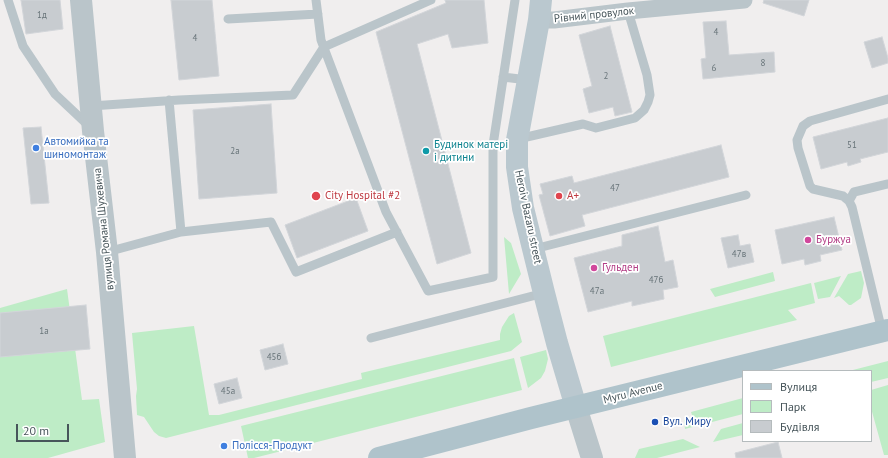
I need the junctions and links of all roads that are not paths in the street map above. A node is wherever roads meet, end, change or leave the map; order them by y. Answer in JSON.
{"nodes":[{"id":1,"x":8,"y":0,"type":"edge"},
{"id":2,"x":81,"y":0,"type":"edge"},
{"id":3,"x":316,"y":0,"type":"edge"},
{"id":4,"x":431,"y":0,"type":"edge"},
{"id":5,"x":514,"y":0,"type":"edge"},
{"id":6,"x":744,"y":0,"type":"edge"},
{"id":7,"x":540,"y":10,"type":"edge"},
{"id":8,"x":628,"y":11,"type":"junction"},
{"id":9,"x":318,"y":14,"type":"junction"},
{"id":10,"x":228,"y":19,"type":"dead end"},
{"id":11,"x":324,"y":47,"type":"junction"},
{"id":12,"x":503,"y":77,"type":"junction"},
{"id":13,"x":528,"y":80,"type":"junction"},
{"id":14,"x":888,"y":99,"type":"edge"},
{"id":15,"x":169,"y":100,"type":"junction"},
{"id":16,"x":91,"y":106,"type":"junction"},
{"id":17,"x":94,"y":131,"type":"junction"},
{"id":18,"x":517,"y":140,"type":"junction"},
{"id":19,"x":888,"y":184,"type":"edge"},
{"id":20,"x":746,"y":195,"type":"dead end"},
{"id":21,"x":849,"y":201,"type":"junction"},
{"id":22,"x":181,"y":232,"type":"junction"},
{"id":23,"x":397,"y":232,"type":"junction"},
{"id":24,"x":534,"y":249,"type":"junction"},
{"id":25,"x":107,"y":252,"type":"junction"},
{"id":26,"x":544,"y":293,"type":"junction"},
{"id":27,"x":885,"y":331,"type":"edge"},
{"id":28,"x":371,"y":338,"type":"dead end"},
{"id":29,"x":576,"y":407,"type":"junction"},
{"id":30,"x":126,"y":458,"type":"edge"},
{"id":31,"x":379,"y":458,"type":"edge"},
{"id":32,"x":592,"y":458,"type":"edge"}],
"edges":[{"from":1,"to":17,"type":"lane"},
{"from":2,"to":16,"type":"street","name":"вулиця Романа Шухевича"},
{"from":3,"to":9,"type":"lane"},
{"from":4,"to":11,"type":"lane"},
{"from":5,"to":12,"type":"lane"},
{"from":6,"to":8,"type":"street","name":"Рівний провулок"},
{"from":7,"to":8,"type":"street","name":"Рівний провулок"},
{"from":7,"to":13,"type":"main road","name":"Heroiv Bazaru street"},
{"from":8,"to":18,"type":"lane"},
{"from":9,"to":10,"type":"lane"},
{"from":9,"to":11,"type":"lane"},
{"from":11,"to":15,"type":"lane"},
{"from":11,"to":23,"type":"lane"},
{"from":12,"to":13,"type":"lane"},
{"from":12,"to":23,"type":"lane"},
{"from":13,"to":18,"type":"main road","name":"Heroiv Bazaru street"},
{"from":14,"to":21,"type":"lane"},
{"from":15,"to":16,"type":"lane"},
{"from":15,"to":22,"type":"lane"},
{"from":16,"to":17,"type":"street","name":"вулиця Романа Шухевича"},
{"from":17,"to":25,"type":"street","name":"вулиця Романа Шухевича"},
{"from":18,"to":24,"type":"main road","name":"Heroiv Bazaru street"},
{"from":19,"to":21,"type":"lane"},
{"from":20,"to":24,"type":"lane"},
{"from":21,"to":27,"type":"lane"},
{"from":22,"to":23,"type":"lane"},
{"from":22,"to":25,"type":"lane"},
{"from":24,"to":26,"type":"main road","name":"Heroiv Bazaru street"},
{"from":25,"to":30,"type":"street","name":"вулиця Романа Шухевича"},
{"from":26,"to":28,"type":"lane"},
{"from":26,"to":29,"type":"main road","name":"Heroiv Bazaru street"},
{"from":27,"to":29,"type":"main road","name":"Myru Avenue"},
{"from":29,"to":31,"type":"main road","name":"Myru Avenue"},
{"from":29,"to":32,"type":"street"}]}
